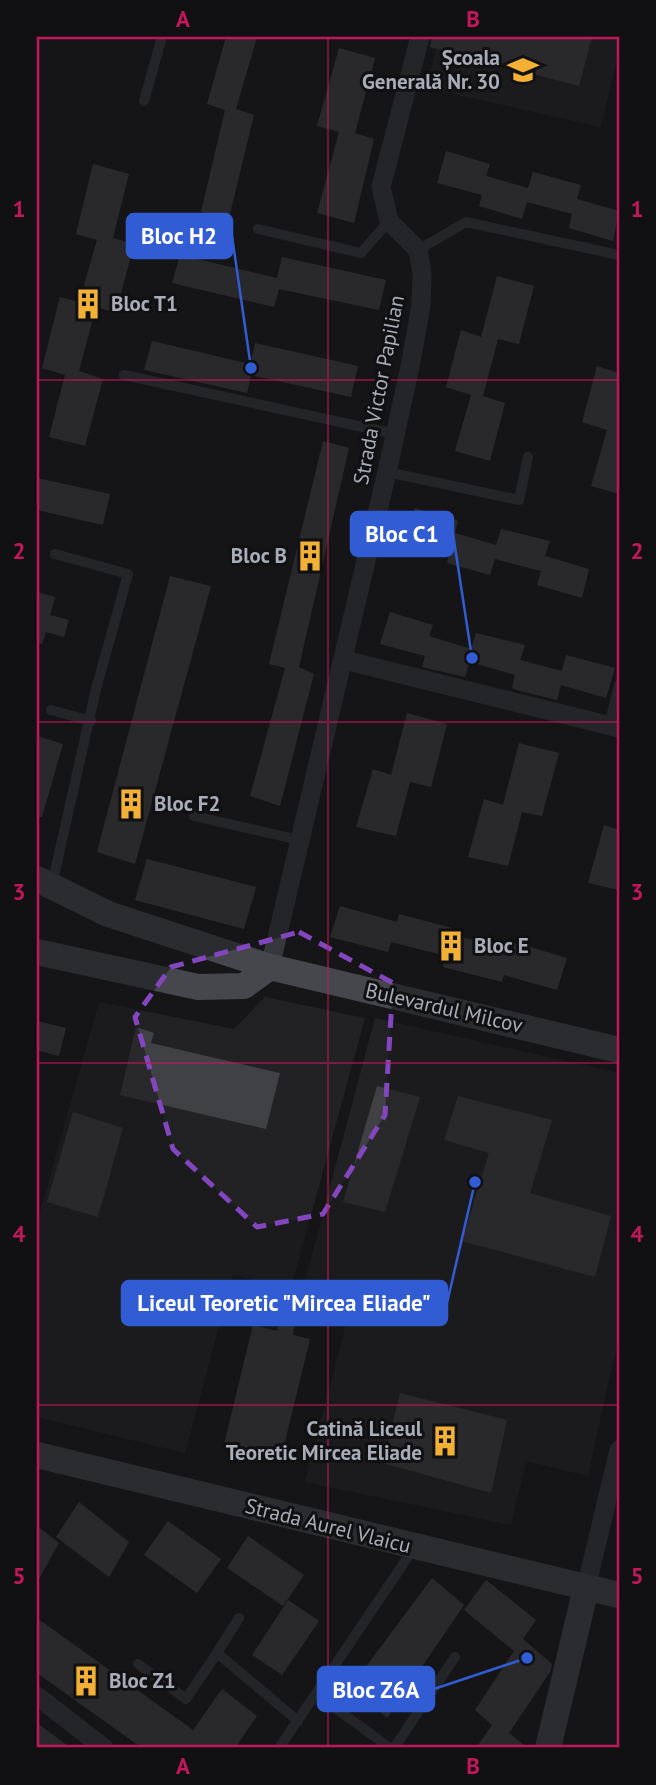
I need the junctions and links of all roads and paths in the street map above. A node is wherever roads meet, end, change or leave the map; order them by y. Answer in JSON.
{"nodes":[{"id":1,"x":162,"y":37,"type":"edge"},
{"id":2,"x":420,"y":37,"type":"edge"},
{"id":3,"x":144,"y":101,"type":"dead end"},
{"id":4,"x":389,"y":221,"type":"junction"},
{"id":5,"x":258,"y":229,"type":"dead end"},
{"id":6,"x":418,"y":250,"type":"junction"},
{"id":7,"x":619,"y":256,"type":"edge"},
{"id":8,"x":124,"y":376,"type":"dead end"},
{"id":9,"x":395,"y":434,"type":"junction"},
{"id":10,"x":528,"y":457,"type":"dead end"},
{"id":11,"x":387,"y":472,"type":"junction"},
{"id":12,"x":55,"y":554,"type":"dead end"},
{"id":13,"x":344,"y":660,"type":"junction"},
{"id":14,"x":619,"y":685,"type":"edge"},
{"id":15,"x":51,"y":710,"type":"dead end"},
{"id":16,"x":90,"y":720,"type":"junction"},
{"id":17,"x":614,"y":727,"type":"edge"},
{"id":18,"x":194,"y":816,"type":"dead end"},
{"id":19,"x":299,"y":840,"type":"junction"},
{"id":20,"x":44,"y":883,"type":"edge"},
{"id":21,"x":37,"y":952,"type":"edge"},
{"id":22,"x":270,"y":967,"type":"junction"},
{"id":23,"x":619,"y":1050,"type":"edge"},
{"id":24,"x":619,"y":1450,"type":"edge"},
{"id":25,"x":37,"y":1455,"type":"edge"},
{"id":26,"x":415,"y":1546,"type":"junction"},
{"id":27,"x":586,"y":1588,"type":"junction"},
{"id":28,"x":619,"y":1595,"type":"edge"},
{"id":29,"x":239,"y":1618,"type":"dead end"},
{"id":30,"x":217,"y":1653,"type":"junction"},
{"id":31,"x":455,"y":1657,"type":"dead end"},
{"id":32,"x":138,"y":1664,"type":"dead end"},
{"id":33,"x":316,"y":1694,"type":"junction"},
{"id":34,"x":37,"y":1696,"type":"edge"},
{"id":35,"x":298,"y":1721,"type":"junction"},
{"id":36,"x":104,"y":1748,"type":"edge"},
{"id":37,"x":279,"y":1748,"type":"edge"},
{"id":38,"x":392,"y":1748,"type":"edge"},
{"id":39,"x":548,"y":1748,"type":"edge"}],
"edges":[{"from":1,"to":3,"type":"lane"},
{"from":2,"to":4,"type":"street"},
{"from":4,"to":5,"type":"lane"},
{"from":4,"to":6,"type":"street"},
{"from":6,"to":7,"type":"lane"},
{"from":6,"to":9,"type":"street","name":"Strada Victor Papilian"},
{"from":8,"to":9,"type":"lane"},
{"from":9,"to":11,"type":"street","name":"Strada Victor Papilian"},
{"from":10,"to":11,"type":"lane"},
{"from":11,"to":13,"type":"street","name":"Strada Victor Papilian"},
{"from":12,"to":16,"type":"lane"},
{"from":13,"to":17,"type":"street"},
{"from":13,"to":19,"type":"street","name":"Strada Victor Papilian"},
{"from":14,"to":17,"type":"lane"},
{"from":15,"to":16,"type":"lane"},
{"from":16,"to":20,"type":"lane"},
{"from":18,"to":19,"type":"lane"},
{"from":19,"to":22,"type":"street","name":"Strada Victor Papilian"},
{"from":20,"to":22,"type":"street","name":"Bulevardul Milcov"},
{"from":21,"to":22,"type":"street"},
{"from":22,"to":23,"type":"street","name":"Bulevardul Milcov"},
{"from":24,"to":27,"type":"street"},
{"from":25,"to":26,"type":"street","name":"Strada Aurel Vlaicu"},
{"from":26,"to":27,"type":"street","name":"Strada Aurel Vlaicu"},
{"from":26,"to":33,"type":"lane"},
{"from":27,"to":28,"type":"street","name":"Strada Aurel Vlaicu"},
{"from":27,"to":39,"type":"street"},
{"from":29,"to":30,"type":"lane"},
{"from":30,"to":32,"type":"lane"},
{"from":30,"to":35,"type":"lane"},
{"from":31,"to":38,"type":"lane"},
{"from":33,"to":35,"type":"lane"},
{"from":33,"to":38,"type":"lane"},
{"from":34,"to":36,"type":"street"},
{"from":35,"to":37,"type":"lane"}]}
